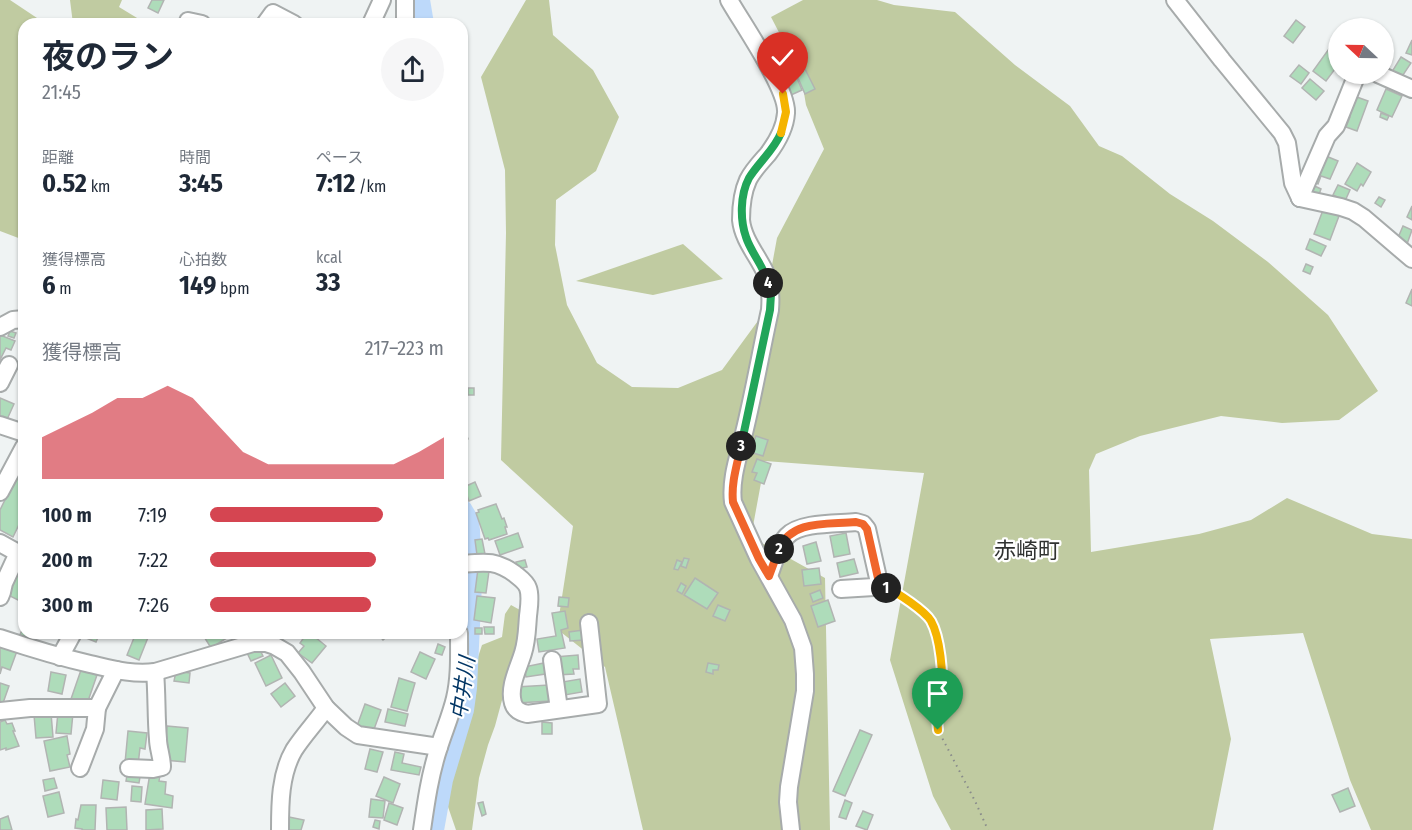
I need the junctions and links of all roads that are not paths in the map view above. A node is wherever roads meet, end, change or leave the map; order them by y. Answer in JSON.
{"nodes":[{"id":1,"x":382,"y":0,"type":"edge"},
{"id":2,"x":405,"y":0,"type":"edge"},
{"id":3,"x":729,"y":0,"type":"edge"},
{"id":4,"x":1175,"y":0,"type":"edge"},
{"id":5,"x":373,"y":18,"type":"edge"},
{"id":6,"x":405,"y":18,"type":"edge"},
{"id":7,"x":1394,"y":81,"type":"edge"},
{"id":8,"x":1353,"y":84,"type":"edge"},
{"id":9,"x":1412,"y":89,"type":"edge"},
{"id":10,"x":1300,"y":198,"type":"junction"},
{"id":11,"x":1412,"y":259,"type":"edge"},
{"id":12,"x":18,"y":320,"type":"edge"},
{"id":13,"x":0,"y":327,"type":"edge"},
{"id":14,"x":9,"y":365,"type":"dead end"},
{"id":15,"x":0,"y":383,"type":"edge"},
{"id":16,"x":0,"y":425,"type":"edge"},
{"id":17,"x":18,"y":431,"type":"edge"},
{"id":18,"x":18,"y":458,"type":"edge"},
{"id":19,"x":0,"y":492,"type":"edge"},
{"id":20,"x":0,"y":543,"type":"edge"},
{"id":21,"x":468,"y":563,"type":"edge"},
{"id":22,"x":769,"y":576,"type":"junction"},
{"id":23,"x":841,"y":589,"type":"dead end"},
{"id":24,"x":0,"y":597,"type":"edge"},
{"id":25,"x":590,"y":623,"type":"dead end"},
{"id":26,"x":0,"y":638,"type":"edge"},
{"id":27,"x":70,"y":639,"type":"edge"},
{"id":28,"x":459,"y":639,"type":"edge"},
{"id":29,"x":279,"y":640,"type":"edge"},
{"id":30,"x":60,"y":657,"type":"junction"},
{"id":31,"x":552,"y":660,"type":"dead end"},
{"id":32,"x":116,"y":670,"type":"junction"},
{"id":33,"x":154,"y":672,"type":"junction"},
{"id":34,"x":97,"y":708,"type":"junction"},
{"id":35,"x":326,"y":708,"type":"junction"},
{"id":36,"x":560,"y":709,"type":"junction"},
{"id":37,"x":0,"y":711,"type":"edge"},
{"id":38,"x":439,"y":747,"type":"junction"},
{"id":39,"x":80,"y":768,"type":"dead end"},
{"id":40,"x":129,"y":768,"type":"dead end"},
{"id":41,"x":280,"y":830,"type":"edge"},
{"id":42,"x":422,"y":830,"type":"edge"},
{"id":43,"x":791,"y":830,"type":"edge"}],
"edges":[{"from":1,"to":5,"type":"street"},
{"from":2,"to":6,"type":"street"},
{"from":3,"to":22,"type":"street"},
{"from":4,"to":10,"type":"street"},
{"from":7,"to":9,"type":"street"},
{"from":8,"to":10,"type":"street"},
{"from":10,"to":11,"type":"street"},
{"from":12,"to":13,"type":"street"},
{"from":14,"to":15,"type":"street"},
{"from":16,"to":17,"type":"street"},
{"from":18,"to":19,"type":"street"},
{"from":20,"to":24,"type":"street"},
{"from":21,"to":36,"type":"street"},
{"from":22,"to":23,"type":"street"},
{"from":22,"to":43,"type":"street"},
{"from":25,"to":36,"type":"street"},
{"from":26,"to":30,"type":"street"},
{"from":27,"to":30,"type":"street"},
{"from":28,"to":38,"type":"street"},
{"from":29,"to":33,"type":"street"},
{"from":29,"to":35,"type":"street"},
{"from":30,"to":32,"type":"street"},
{"from":31,"to":36,"type":"street"},
{"from":32,"to":33,"type":"street"},
{"from":32,"to":34,"type":"street"},
{"from":33,"to":40,"type":"street"},
{"from":34,"to":37,"type":"street"},
{"from":34,"to":39,"type":"street"},
{"from":35,"to":38,"type":"street"},
{"from":35,"to":41,"type":"street"},
{"from":38,"to":42,"type":"street"}]}
